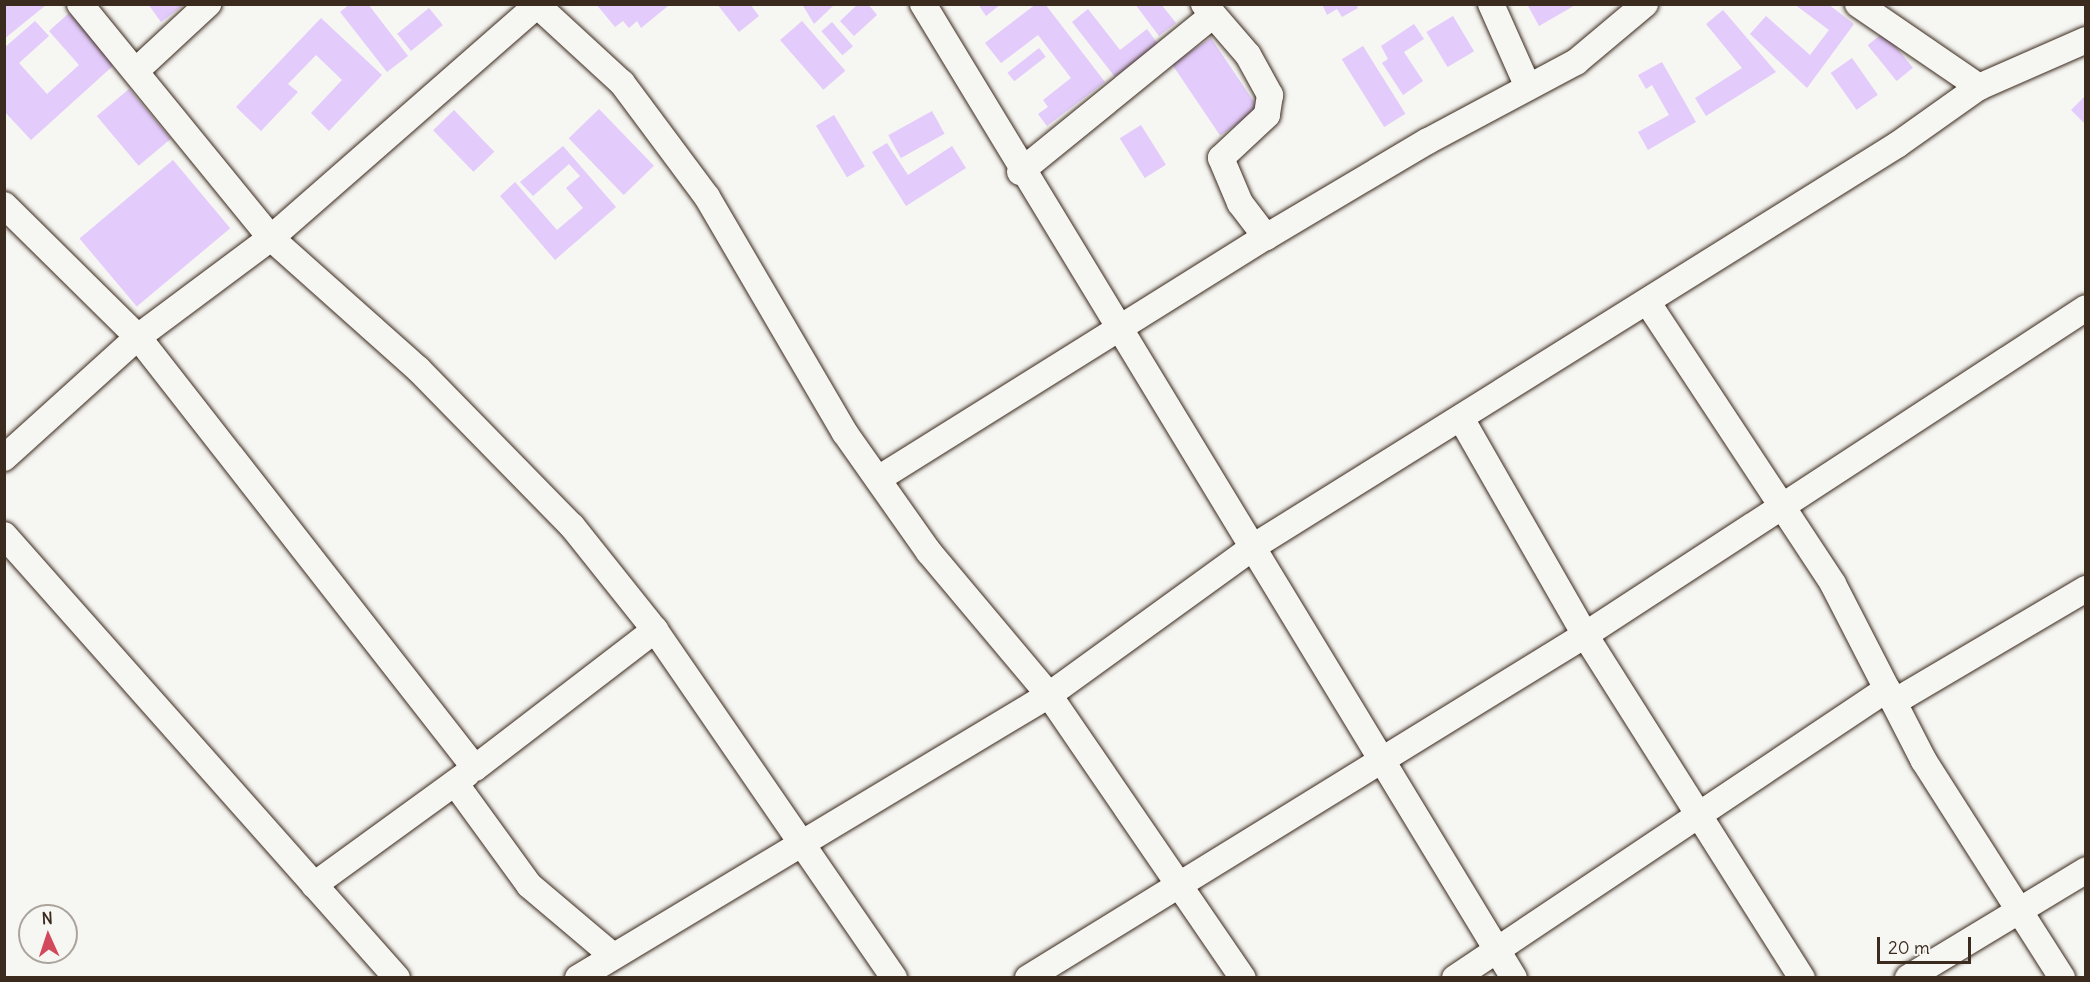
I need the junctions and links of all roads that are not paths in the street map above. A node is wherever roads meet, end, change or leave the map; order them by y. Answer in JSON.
{"nodes":[{"id":1,"x":80,"y":4,"type":"edge"},
{"id":2,"x":208,"y":4,"type":"edge"},
{"id":3,"x":923,"y":4,"type":"edge"},
{"id":4,"x":1491,"y":4,"type":"edge"},
{"id":5,"x":1645,"y":4,"type":"edge"},
{"id":6,"x":1858,"y":4,"type":"edge"},
{"id":7,"x":537,"y":5,"type":"edge"},
{"id":8,"x":1208,"y":10,"type":"edge"},
{"id":9,"x":2085,"y":40,"type":"edge"},
{"id":10,"x":138,"y":69,"type":"junction"},
{"id":11,"x":1528,"y":87,"type":"junction"},
{"id":12,"x":1979,"y":87,"type":"junction"},
{"id":13,"x":1020,"y":172,"type":"junction"},
{"id":14,"x":4,"y":205,"type":"edge"},
{"id":15,"x":1266,"y":237,"type":"junction"},
{"id":16,"x":271,"y":238,"type":"junction"},
{"id":17,"x":1648,"y":303,"type":"junction"},
{"id":18,"x":2085,"y":308,"type":"edge"},
{"id":19,"x":1120,"y":331,"type":"junction"},
{"id":20,"x":138,"y":337,"type":"junction"},
{"id":21,"x":1462,"y":420,"type":"junction"},
{"id":22,"x":4,"y":458,"type":"edge"},
{"id":23,"x":878,"y":479,"type":"junction"},
{"id":24,"x":1781,"y":507,"type":"junction"},
{"id":25,"x":4,"y":535,"type":"edge"},
{"id":26,"x":1256,"y":545,"type":"junction"},
{"id":27,"x":2085,"y":589,"type":"edge"},
{"id":28,"x":655,"y":630,"type":"junction"},
{"id":29,"x":1585,"y":635,"type":"junction"},
{"id":30,"x":1049,"y":695,"type":"junction"},
{"id":31,"x":1890,"y":696,"type":"junction"},
{"id":32,"x":1377,"y":759,"type":"junction"},
{"id":33,"x":465,"y":775,"type":"junction"},
{"id":34,"x":1695,"y":813,"type":"junction"},
{"id":35,"x":804,"y":839,"type":"junction"},
{"id":36,"x":2085,"y":870,"type":"edge"},
{"id":37,"x":314,"y":885,"type":"junction"},
{"id":38,"x":1183,"y":885,"type":"junction"},
{"id":39,"x":2021,"y":912,"type":"junction"},
{"id":40,"x":1496,"y":949,"type":"junction"},
{"id":41,"x":614,"y":956,"type":"junction"},
{"id":42,"x":397,"y":978,"type":"edge"},
{"id":43,"x":578,"y":978,"type":"edge"},
{"id":44,"x":894,"y":978,"type":"edge"},
{"id":45,"x":1028,"y":978,"type":"edge"},
{"id":46,"x":1243,"y":978,"type":"edge"},
{"id":47,"x":1455,"y":978,"type":"edge"},
{"id":48,"x":1514,"y":978,"type":"edge"},
{"id":49,"x":1802,"y":978,"type":"edge"},
{"id":50,"x":1908,"y":978,"type":"edge"},
{"id":51,"x":2062,"y":978,"type":"edge"}],
"edges":[{"from":1,"to":10,"type":"street"},
{"from":2,"to":10,"type":"street"},
{"from":3,"to":13,"type":"street"},
{"from":4,"to":11,"type":"street"},
{"from":5,"to":11,"type":"street"},
{"from":6,"to":12,"type":"street"},
{"from":7,"to":16,"type":"street"},
{"from":7,"to":23,"type":"street"},
{"from":8,"to":13,"type":"street"},
{"from":8,"to":15,"type":"street"},
{"from":9,"to":12,"type":"street"},
{"from":10,"to":16,"type":"street"},
{"from":11,"to":15,"type":"street"},
{"from":12,"to":17,"type":"street"},
{"from":13,"to":19,"type":"street"},
{"from":14,"to":20,"type":"street"},
{"from":15,"to":19,"type":"street"},
{"from":16,"to":20,"type":"street"},
{"from":16,"to":28,"type":"street"},
{"from":17,"to":21,"type":"street"},
{"from":17,"to":24,"type":"street"},
{"from":18,"to":24,"type":"street"},
{"from":19,"to":23,"type":"street"},
{"from":19,"to":26,"type":"street"},
{"from":20,"to":22,"type":"street"},
{"from":20,"to":33,"type":"street"},
{"from":21,"to":26,"type":"street"},
{"from":21,"to":29,"type":"street"},
{"from":23,"to":30,"type":"street"},
{"from":24,"to":29,"type":"street"},
{"from":24,"to":31,"type":"street"},
{"from":25,"to":37,"type":"street"},
{"from":26,"to":30,"type":"street"},
{"from":26,"to":32,"type":"street"},
{"from":27,"to":31,"type":"street"},
{"from":28,"to":33,"type":"street"},
{"from":28,"to":35,"type":"street"},
{"from":29,"to":32,"type":"street"},
{"from":29,"to":34,"type":"street"},
{"from":30,"to":35,"type":"street"},
{"from":30,"to":38,"type":"street"},
{"from":31,"to":34,"type":"street"},
{"from":31,"to":39,"type":"street"},
{"from":32,"to":38,"type":"street"},
{"from":32,"to":40,"type":"street"},
{"from":33,"to":37,"type":"street"},
{"from":33,"to":41,"type":"street"},
{"from":34,"to":40,"type":"street"},
{"from":34,"to":49,"type":"street"},
{"from":35,"to":41,"type":"street"},
{"from":35,"to":44,"type":"street"},
{"from":36,"to":39,"type":"street"},
{"from":37,"to":42,"type":"street"},
{"from":38,"to":45,"type":"street"},
{"from":38,"to":46,"type":"street"},
{"from":39,"to":50,"type":"street"},
{"from":39,"to":51,"type":"street"},
{"from":40,"to":47,"type":"street"},
{"from":40,"to":48,"type":"street"},
{"from":41,"to":43,"type":"street"}]}
